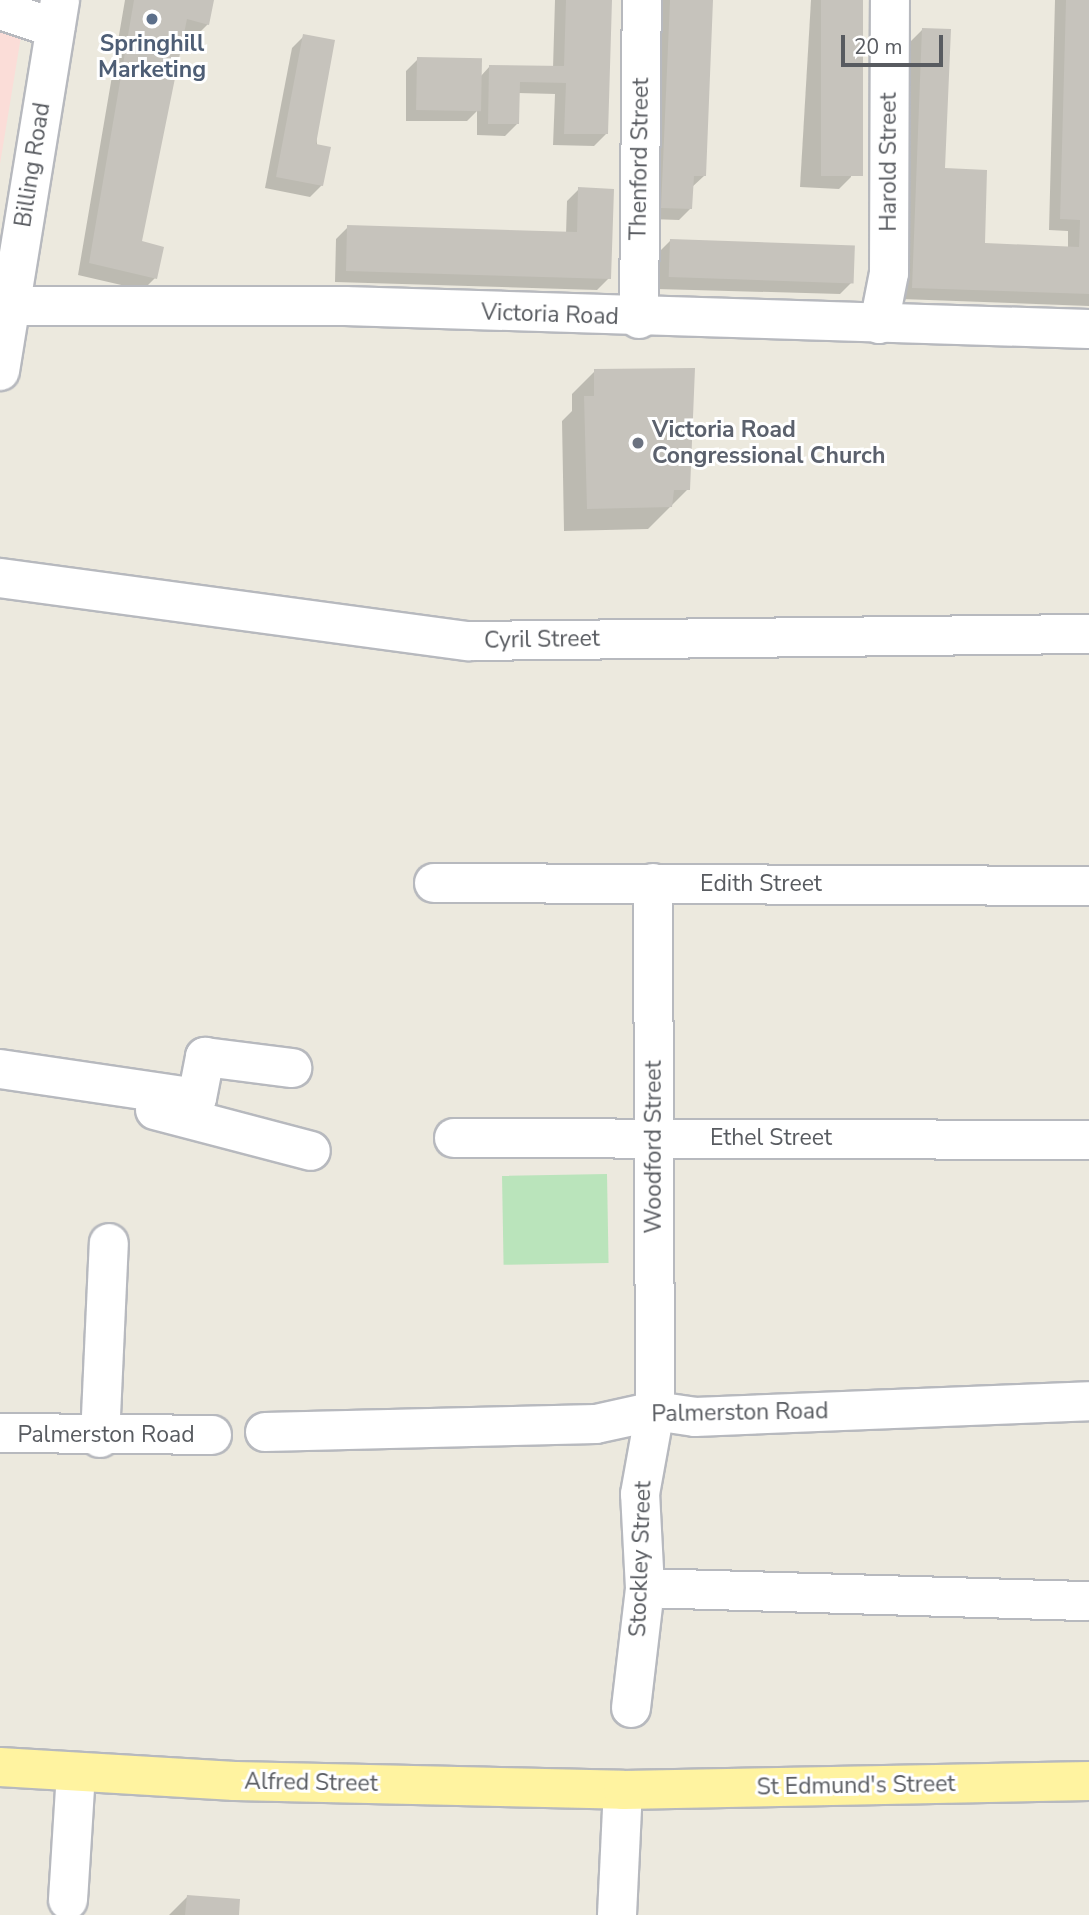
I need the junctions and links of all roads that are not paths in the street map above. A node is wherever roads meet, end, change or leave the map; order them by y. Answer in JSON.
{"nodes":[{"id":1,"x":642,"y":0,"type":"edge"},
{"id":2,"x":890,"y":0,"type":"edge"},
{"id":3,"x":0,"y":10,"type":"edge"},
{"id":4,"x":58,"y":14,"type":"edge"},
{"id":5,"x":10,"y":306,"type":"junction"},
{"id":6,"x":639,"y":318,"type":"junction"},
{"id":7,"x":879,"y":324,"type":"junction"},
{"id":8,"x":1089,"y":329,"type":"edge"},
{"id":9,"x":0,"y":370,"type":"edge"},
{"id":10,"x":0,"y":578,"type":"edge"},
{"id":11,"x":1089,"y":634,"type":"edge"},
{"id":12,"x":434,"y":883,"type":"dead end"},
{"id":13,"x":653,"y":883,"type":"junction"},
{"id":14,"x":1089,"y":886,"type":"edge"},
{"id":15,"x":292,"y":1068,"type":"dead end"},
{"id":16,"x":0,"y":1069,"type":"edge"},
{"id":17,"x":0,"y":1091,"type":"edge"},
{"id":18,"x":653,"y":1137,"type":"junction"},
{"id":19,"x":454,"y":1138,"type":"dead end"},
{"id":20,"x":1089,"y":1140,"type":"edge"},
{"id":21,"x":311,"y":1151,"type":"dead end"},
{"id":22,"x":109,"y":1243,"type":"dead end"},
{"id":23,"x":1089,"y":1401,"type":"edge"},
{"id":24,"x":654,"y":1411,"type":"junction"},
{"id":25,"x":265,"y":1432,"type":"dead end"},
{"id":26,"x":0,"y":1433,"type":"edge"},
{"id":27,"x":212,"y":1435,"type":"dead end"},
{"id":28,"x":100,"y":1437,"type":"junction"},
{"id":29,"x":645,"y":1588,"type":"junction"},
{"id":30,"x":1089,"y":1601,"type":"edge"},
{"id":31,"x":631,"y":1708,"type":"dead end"},
{"id":32,"x":0,"y":1767,"type":"edge"},
{"id":33,"x":76,"y":1772,"type":"junction"},
{"id":34,"x":1089,"y":1781,"type":"edge"},
{"id":35,"x":623,"y":1790,"type":"junction"},
{"id":36,"x":68,"y":1900,"type":"dead end"},
{"id":37,"x":617,"y":1915,"type":"edge"}],
"edges":[{"from":1,"to":6,"type":"street","name":"Thenford Street"},
{"from":2,"to":7,"type":"street","name":"Harold Street"},
{"from":3,"to":4,"type":"street"},
{"from":4,"to":5,"type":"street","name":"Billing Road"},
{"from":5,"to":6,"type":"street","name":"Victoria Road"},
{"from":5,"to":9,"type":"street","name":"Billing Road"},
{"from":6,"to":7,"type":"street","name":"Victoria Road"},
{"from":7,"to":8,"type":"street","name":"Victoria Road"},
{"from":10,"to":11,"type":"street","name":"Cyril Street"},
{"from":12,"to":13,"type":"street","name":"Edith Street"},
{"from":13,"to":14,"type":"street","name":"Edith Street"},
{"from":13,"to":18,"type":"street","name":"Woodford Street"},
{"from":15,"to":16,"type":"street"},
{"from":17,"to":21,"type":"street"},
{"from":18,"to":19,"type":"street","name":"Ethel Street"},
{"from":18,"to":20,"type":"street","name":"Ethel Street"},
{"from":18,"to":24,"type":"street","name":"Woodford Street"},
{"from":22,"to":28,"type":"street"},
{"from":23,"to":24,"type":"street","name":"Palmerston Road"},
{"from":24,"to":25,"type":"street","name":"Palmerston Road"},
{"from":24,"to":29,"type":"street","name":"Stockley Street"},
{"from":26,"to":28,"type":"street","name":"Palmerston Road"},
{"from":27,"to":28,"type":"street","name":"Palmerston Road"},
{"from":29,"to":30,"type":"street"},
{"from":29,"to":31,"type":"street","name":"Stockley Street"},
{"from":32,"to":33,"type":"main road","name":"Alfred Street"},
{"from":33,"to":35,"type":"main road","name":"Alfred Street"},
{"from":33,"to":36,"type":"street"},
{"from":34,"to":35,"type":"main road","name":"St Edmund's Street"},
{"from":35,"to":37,"type":"street"}]}
